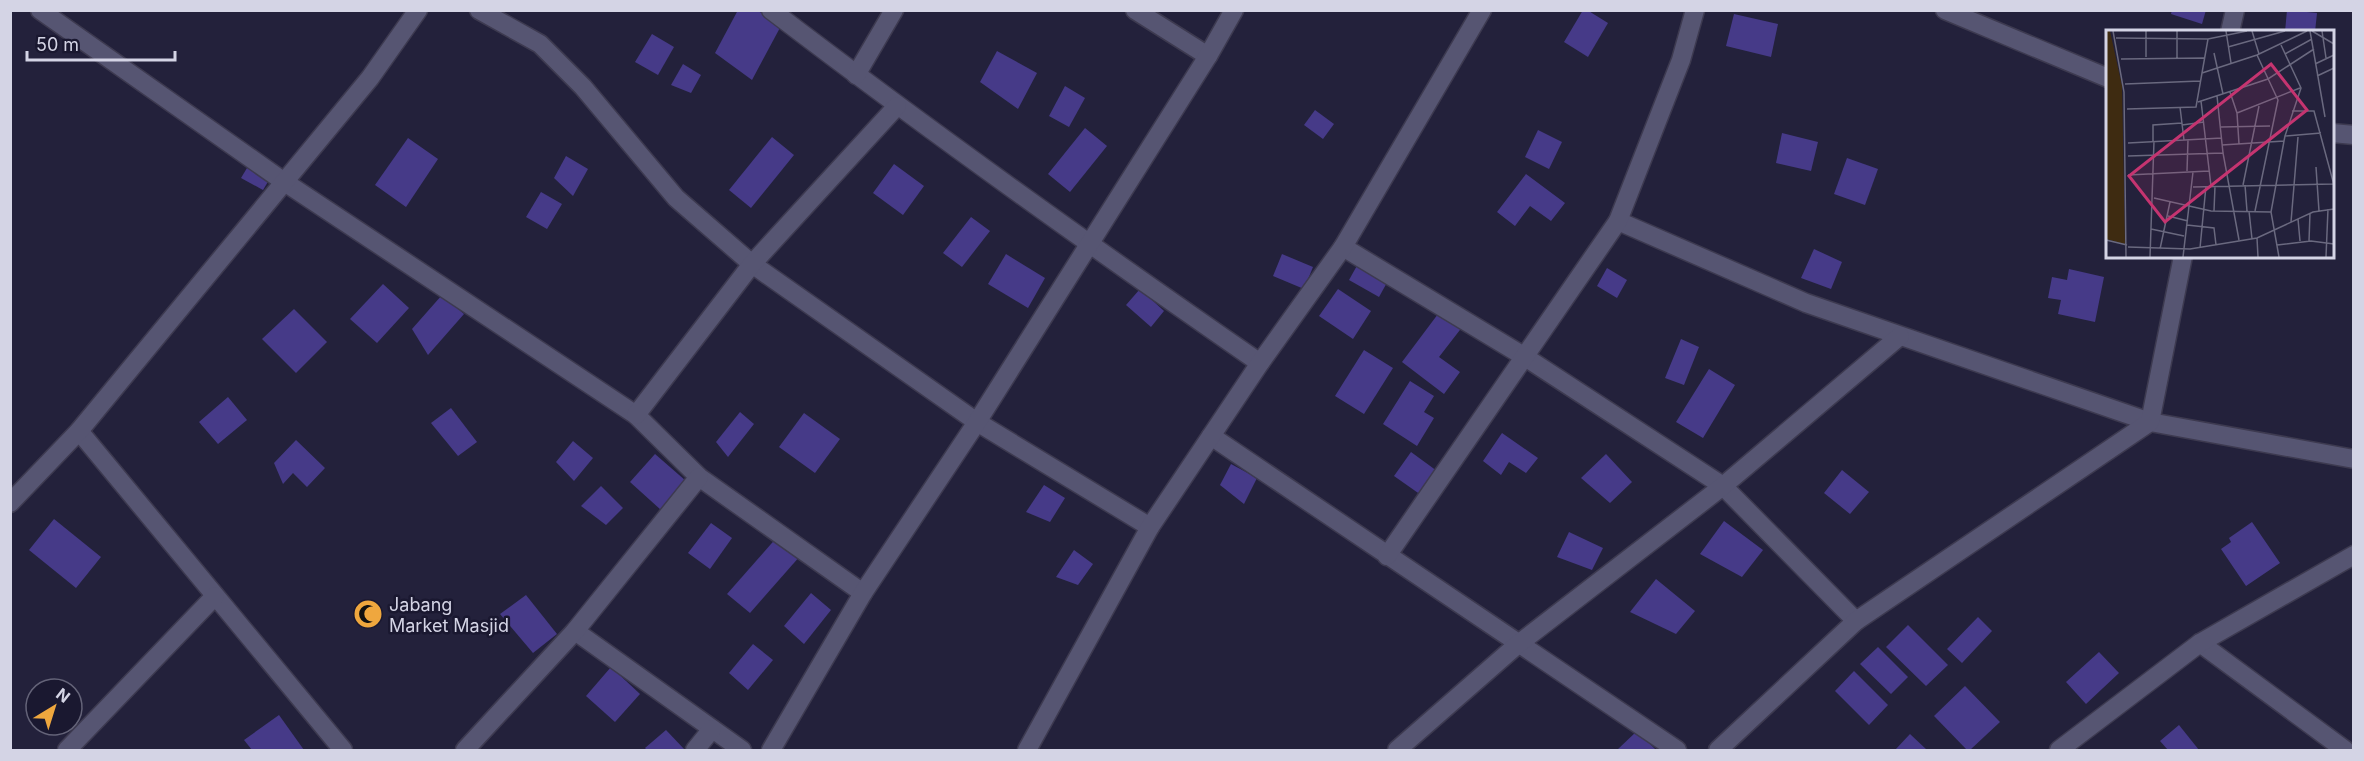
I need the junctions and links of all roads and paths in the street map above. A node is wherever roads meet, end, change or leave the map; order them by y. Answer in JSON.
{"nodes":[{"id":1,"x":40,"y":10,"type":"edge"},
{"id":2,"x":418,"y":10,"type":"edge"},
{"id":3,"x":479,"y":10,"type":"edge"},
{"id":4,"x":771,"y":10,"type":"edge"},
{"id":5,"x":894,"y":10,"type":"edge"},
{"id":6,"x":1135,"y":10,"type":"edge"},
{"id":7,"x":1234,"y":10,"type":"edge"},
{"id":8,"x":1482,"y":10,"type":"edge"},
{"id":9,"x":1695,"y":10,"type":"edge"},
{"id":10,"x":1945,"y":10,"type":"edge"},
{"id":11,"x":2235,"y":10,"type":"edge"},
{"id":12,"x":2230,"y":30,"type":"edge"},
{"id":13,"x":1208,"y":56,"type":"junction"},
{"id":14,"x":856,"y":75,"type":"junction"},
{"id":15,"x":2106,"y":77,"type":"edge"},
{"id":16,"x":897,"y":106,"type":"junction"},
{"id":17,"x":2334,"y":133,"type":"edge"},
{"id":18,"x":2354,"y":135,"type":"edge"},
{"id":19,"x":283,"y":181,"type":"junction"},
{"id":20,"x":1618,"y":221,"type":"junction"},
{"id":21,"x":1088,"y":244,"type":"junction"},
{"id":22,"x":1343,"y":247,"type":"junction"},
{"id":23,"x":2183,"y":258,"type":"edge"},
{"id":24,"x":752,"y":264,"type":"junction"},
{"id":25,"x":1900,"y":336,"type":"junction"},
{"id":26,"x":1525,"y":357,"type":"junction"},
{"id":27,"x":1260,"y":363,"type":"junction"},
{"id":28,"x":636,"y":415,"type":"junction"},
{"id":29,"x":977,"y":422,"type":"junction"},
{"id":30,"x":2150,"y":422,"type":"junction"},
{"id":31,"x":79,"y":431,"type":"junction"},
{"id":32,"x":1211,"y":436,"type":"junction"},
{"id":33,"x":2354,"y":459,"type":"edge"},
{"id":34,"x":699,"y":477,"type":"junction"},
{"id":35,"x":1723,"y":486,"type":"junction"},
{"id":36,"x":10,"y":502,"type":"edge"},
{"id":37,"x":1150,"y":527,"type":"junction"},
{"id":38,"x":2354,"y":555,"type":"edge"},
{"id":39,"x":1387,"y":556,"type":"junction"},
{"id":40,"x":862,"y":592,"type":"junction"},
{"id":41,"x":215,"y":596,"type":"junction"},
{"id":42,"x":1856,"y":621,"type":"junction"},
{"id":43,"x":575,"y":631,"type":"junction"},
{"id":44,"x":2200,"y":643,"type":"junction"},
{"id":45,"x":1517,"y":645,"type":"junction"},
{"id":46,"x":712,"y":729,"type":"junction"},
{"id":47,"x":79,"y":746,"type":"edge"},
{"id":48,"x":343,"y":750,"type":"edge"},
{"id":49,"x":465,"y":750,"type":"edge"},
{"id":50,"x":695,"y":750,"type":"edge"},
{"id":51,"x":742,"y":750,"type":"edge"},
{"id":52,"x":771,"y":750,"type":"edge"},
{"id":53,"x":1028,"y":750,"type":"edge"},
{"id":54,"x":1397,"y":750,"type":"edge"},
{"id":55,"x":1677,"y":750,"type":"edge"},
{"id":56,"x":1718,"y":750,"type":"edge"},
{"id":57,"x":2059,"y":750,"type":"edge"},
{"id":58,"x":2345,"y":750,"type":"edge"}],
"edges":[{"from":1,"to":19,"type":"street"},
{"from":2,"to":19,"type":"street"},
{"from":3,"to":24,"type":"street"},
{"from":4,"to":14,"type":"street"},
{"from":5,"to":14,"type":"street"},
{"from":6,"to":13,"type":"street"},
{"from":7,"to":13,"type":"street"},
{"from":8,"to":22,"type":"street"},
{"from":9,"to":20,"type":"street"},
{"from":10,"to":15,"type":"street"},
{"from":11,"to":12,"type":"street"},
{"from":13,"to":21,"type":"street"},
{"from":14,"to":16,"type":"street"},
{"from":16,"to":21,"type":"street"},
{"from":16,"to":24,"type":"street"},
{"from":17,"to":18,"type":"street"},
{"from":19,"to":28,"type":"street"},
{"from":19,"to":31,"type":"street"},
{"from":20,"to":25,"type":"street"},
{"from":20,"to":26,"type":"street"},
{"from":21,"to":27,"type":"street"},
{"from":21,"to":29,"type":"street"},
{"from":22,"to":26,"type":"street"},
{"from":22,"to":27,"type":"street"},
{"from":23,"to":30,"type":"street"},
{"from":24,"to":28,"type":"street"},
{"from":24,"to":29,"type":"street"},
{"from":25,"to":30,"type":"street"},
{"from":25,"to":35,"type":"street"},
{"from":26,"to":35,"type":"street"},
{"from":26,"to":39,"type":"street"},
{"from":27,"to":32,"type":"street"},
{"from":28,"to":34,"type":"street"},
{"from":29,"to":37,"type":"street"},
{"from":29,"to":40,"type":"street"},
{"from":30,"to":33,"type":"street"},
{"from":30,"to":42,"type":"street"},
{"from":31,"to":36,"type":"street"},
{"from":31,"to":41,"type":"street"},
{"from":32,"to":37,"type":"street"},
{"from":32,"to":39,"type":"street"},
{"from":34,"to":40,"type":"street"},
{"from":34,"to":43,"type":"street"},
{"from":35,"to":42,"type":"street"},
{"from":35,"to":45,"type":"street"},
{"from":37,"to":53,"type":"street"},
{"from":38,"to":44,"type":"street"},
{"from":39,"to":45,"type":"street"},
{"from":40,"to":52,"type":"street"},
{"from":41,"to":47,"type":"street"},
{"from":41,"to":48,"type":"street"},
{"from":42,"to":56,"type":"street"},
{"from":43,"to":46,"type":"street"},
{"from":43,"to":49,"type":"street"},
{"from":44,"to":57,"type":"street"},
{"from":44,"to":58,"type":"street"},
{"from":45,"to":54,"type":"street"},
{"from":45,"to":55,"type":"street"},
{"from":46,"to":50,"type":"street"},
{"from":46,"to":51,"type":"street"}]}
